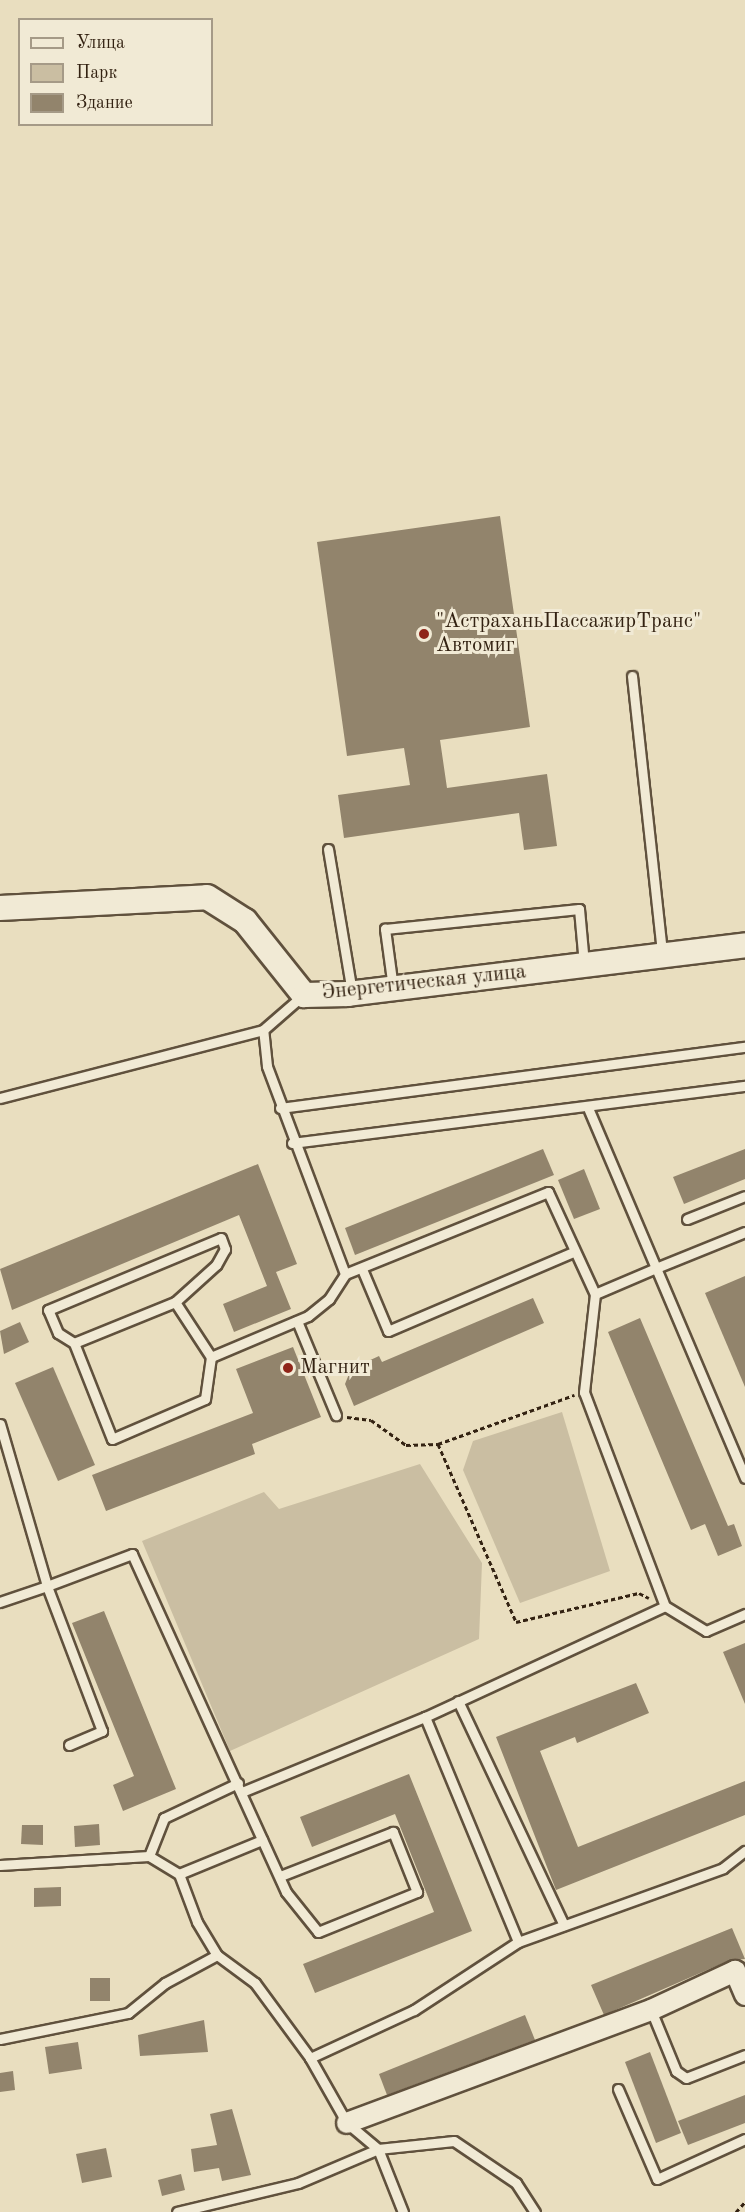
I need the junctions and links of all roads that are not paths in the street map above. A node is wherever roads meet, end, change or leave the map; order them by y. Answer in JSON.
{"nodes":[{"id":1,"x":632,"y":676,"type":"dead end"},
{"id":2,"x":328,"y":849,"type":"dead end"},
{"id":3,"x":0,"y":908,"type":"edge"},
{"id":4,"x":745,"y":945,"type":"edge"},
{"id":5,"x":662,"y":957,"type":"junction"},
{"id":6,"x":584,"y":967,"type":"junction"},
{"id":7,"x":394,"y":989,"type":"junction"},
{"id":8,"x":352,"y":994,"type":"junction"},
{"id":9,"x":304,"y":995,"type":"junction"},
{"id":10,"x":263,"y":1030,"type":"junction"},
{"id":11,"x":745,"y":1047,"type":"edge"},
{"id":12,"x":745,"y":1086,"type":"edge"},
{"id":13,"x":0,"y":1098,"type":"edge"},
{"id":14,"x":280,"y":1108,"type":"junction"},
{"id":15,"x":589,"y":1110,"type":"junction"},
{"id":16,"x":292,"y":1143,"type":"junction"},
{"id":17,"x":745,"y":1196,"type":"edge"},
{"id":18,"x":687,"y":1219,"type":"dead end"},
{"id":19,"x":745,"y":1232,"type":"edge"},
{"id":20,"x":573,"y":1252,"type":"junction"},
{"id":21,"x":656,"y":1268,"type":"junction"},
{"id":22,"x":362,"y":1269,"type":"junction"},
{"id":23,"x":345,"y":1274,"type":"junction"},
{"id":24,"x":595,"y":1294,"type":"junction"},
{"id":25,"x":175,"y":1302,"type":"junction"},
{"id":26,"x":297,"y":1321,"type":"junction"},
{"id":27,"x":74,"y":1342,"type":"junction"},
{"id":28,"x":211,"y":1357,"type":"junction"},
{"id":29,"x":336,"y":1415,"type":"road end"},
{"id":30,"x":0,"y":1424,"type":"edge"},
{"id":31,"x":745,"y":1478,"type":"edge"},
{"id":32,"x":47,"y":1586,"type":"junction"},
{"id":33,"x":0,"y":1602,"type":"edge"},
{"id":34,"x":665,"y":1606,"type":"junction"},
{"id":35,"x":745,"y":1614,"type":"edge"},
{"id":36,"x":458,"y":1701,"type":"junction"},
{"id":37,"x":425,"y":1717,"type":"junction"},
{"id":38,"x":69,"y":1744,"type":"dead end"},
{"id":39,"x":240,"y":1787,"type":"junction"},
{"id":40,"x":262,"y":1840,"type":"junction"},
{"id":41,"x":745,"y":1851,"type":"edge"},
{"id":42,"x":149,"y":1856,"type":"junction"},
{"id":43,"x":0,"y":1865,"type":"edge"},
{"id":44,"x":179,"y":1874,"type":"junction"},
{"id":45,"x":280,"y":1876,"type":"junction"},
{"id":46,"x":564,"y":1925,"type":"junction"},
{"id":47,"x":518,"y":1942,"type":"junction"},
{"id":48,"x":217,"y":1955,"type":"junction"},
{"id":49,"x":745,"y":1995,"type":"edge"},
{"id":50,"x":651,"y":2010,"type":"junction"},
{"id":51,"x":0,"y":2039,"type":"edge"},
{"id":52,"x":745,"y":2055,"type":"edge"},
{"id":53,"x":310,"y":2058,"type":"junction"},
{"id":54,"x":618,"y":2089,"type":"dead end"},
{"id":55,"x":347,"y":2123,"type":"junction"},
{"id":56,"x":745,"y":2139,"type":"edge"},
{"id":57,"x":378,"y":2150,"type":"junction"},
{"id":58,"x":177,"y":2212,"type":"edge"},
{"id":59,"x":403,"y":2212,"type":"edge"},
{"id":60,"x":535,"y":2212,"type":"edge"}],
"edges":[{"from":1,"to":5,"type":"lane"},
{"from":2,"to":8,"type":"lane"},
{"from":3,"to":9,"type":"street","name":"Энергетическая улица"},
{"from":4,"to":5,"type":"street","name":"Энергетическая улица"},
{"from":5,"to":6,"type":"street","name":"Энергетическая улица"},
{"from":6,"to":7,"type":"street","name":"Энергетическая улица"},
{"from":6,"to":7,"type":"lane"},
{"from":7,"to":8,"type":"street","name":"Энергетическая улица"},
{"from":8,"to":9,"type":"street","name":"Энергетическая улица"},
{"from":9,"to":10,"type":"lane"},
{"from":10,"to":13,"type":"lane"},
{"from":10,"to":14,"type":"lane"},
{"from":11,"to":14,"type":"lane"},
{"from":12,"to":15,"type":"lane"},
{"from":14,"to":16,"type":"lane"},
{"from":15,"to":16,"type":"lane"},
{"from":15,"to":21,"type":"lane"},
{"from":16,"to":23,"type":"lane"},
{"from":17,"to":18,"type":"lane"},
{"from":19,"to":21,"type":"lane"},
{"from":20,"to":22,"type":"lane"},
{"from":20,"to":22,"type":"lane"},
{"from":20,"to":24,"type":"lane"},
{"from":21,"to":24,"type":"lane"},
{"from":21,"to":31,"type":"lane"},
{"from":22,"to":23,"type":"lane"},
{"from":23,"to":26,"type":"lane"},
{"from":24,"to":34,"type":"lane"},
{"from":25,"to":27,"type":"lane"},
{"from":25,"to":27,"type":"lane"},
{"from":25,"to":28,"type":"lane"},
{"from":26,"to":28,"type":"lane"},
{"from":26,"to":29,"type":"lane"},
{"from":27,"to":28,"type":"lane"},
{"from":30,"to":32,"type":"lane"},
{"from":32,"to":33,"type":"lane"},
{"from":32,"to":38,"type":"lane"},
{"from":32,"to":39,"type":"lane"},
{"from":34,"to":35,"type":"lane"},
{"from":34,"to":36,"type":"lane"},
{"from":36,"to":37,"type":"lane"},
{"from":36,"to":46,"type":"lane"},
{"from":37,"to":39,"type":"lane"},
{"from":37,"to":47,"type":"lane"},
{"from":39,"to":40,"type":"lane"},
{"from":39,"to":42,"type":"lane"},
{"from":40,"to":44,"type":"lane"},
{"from":40,"to":45,"type":"lane"},
{"from":41,"to":46,"type":"lane"},
{"from":42,"to":43,"type":"lane"},
{"from":42,"to":44,"type":"lane"},
{"from":44,"to":48,"type":"lane"},
{"from":45,"to":45,"type":"lane"},
{"from":46,"to":47,"type":"lane"},
{"from":47,"to":53,"type":"lane"},
{"from":48,"to":51,"type":"lane"},
{"from":48,"to":53,"type":"lane"},
{"from":49,"to":50,"type":"street"},
{"from":50,"to":52,"type":"lane"},
{"from":50,"to":55,"type":"street"},
{"from":53,"to":55,"type":"lane"},
{"from":54,"to":56,"type":"lane"},
{"from":55,"to":57,"type":"lane"},
{"from":57,"to":58,"type":"lane"},
{"from":57,"to":59,"type":"lane"},
{"from":57,"to":60,"type":"lane"}]}
